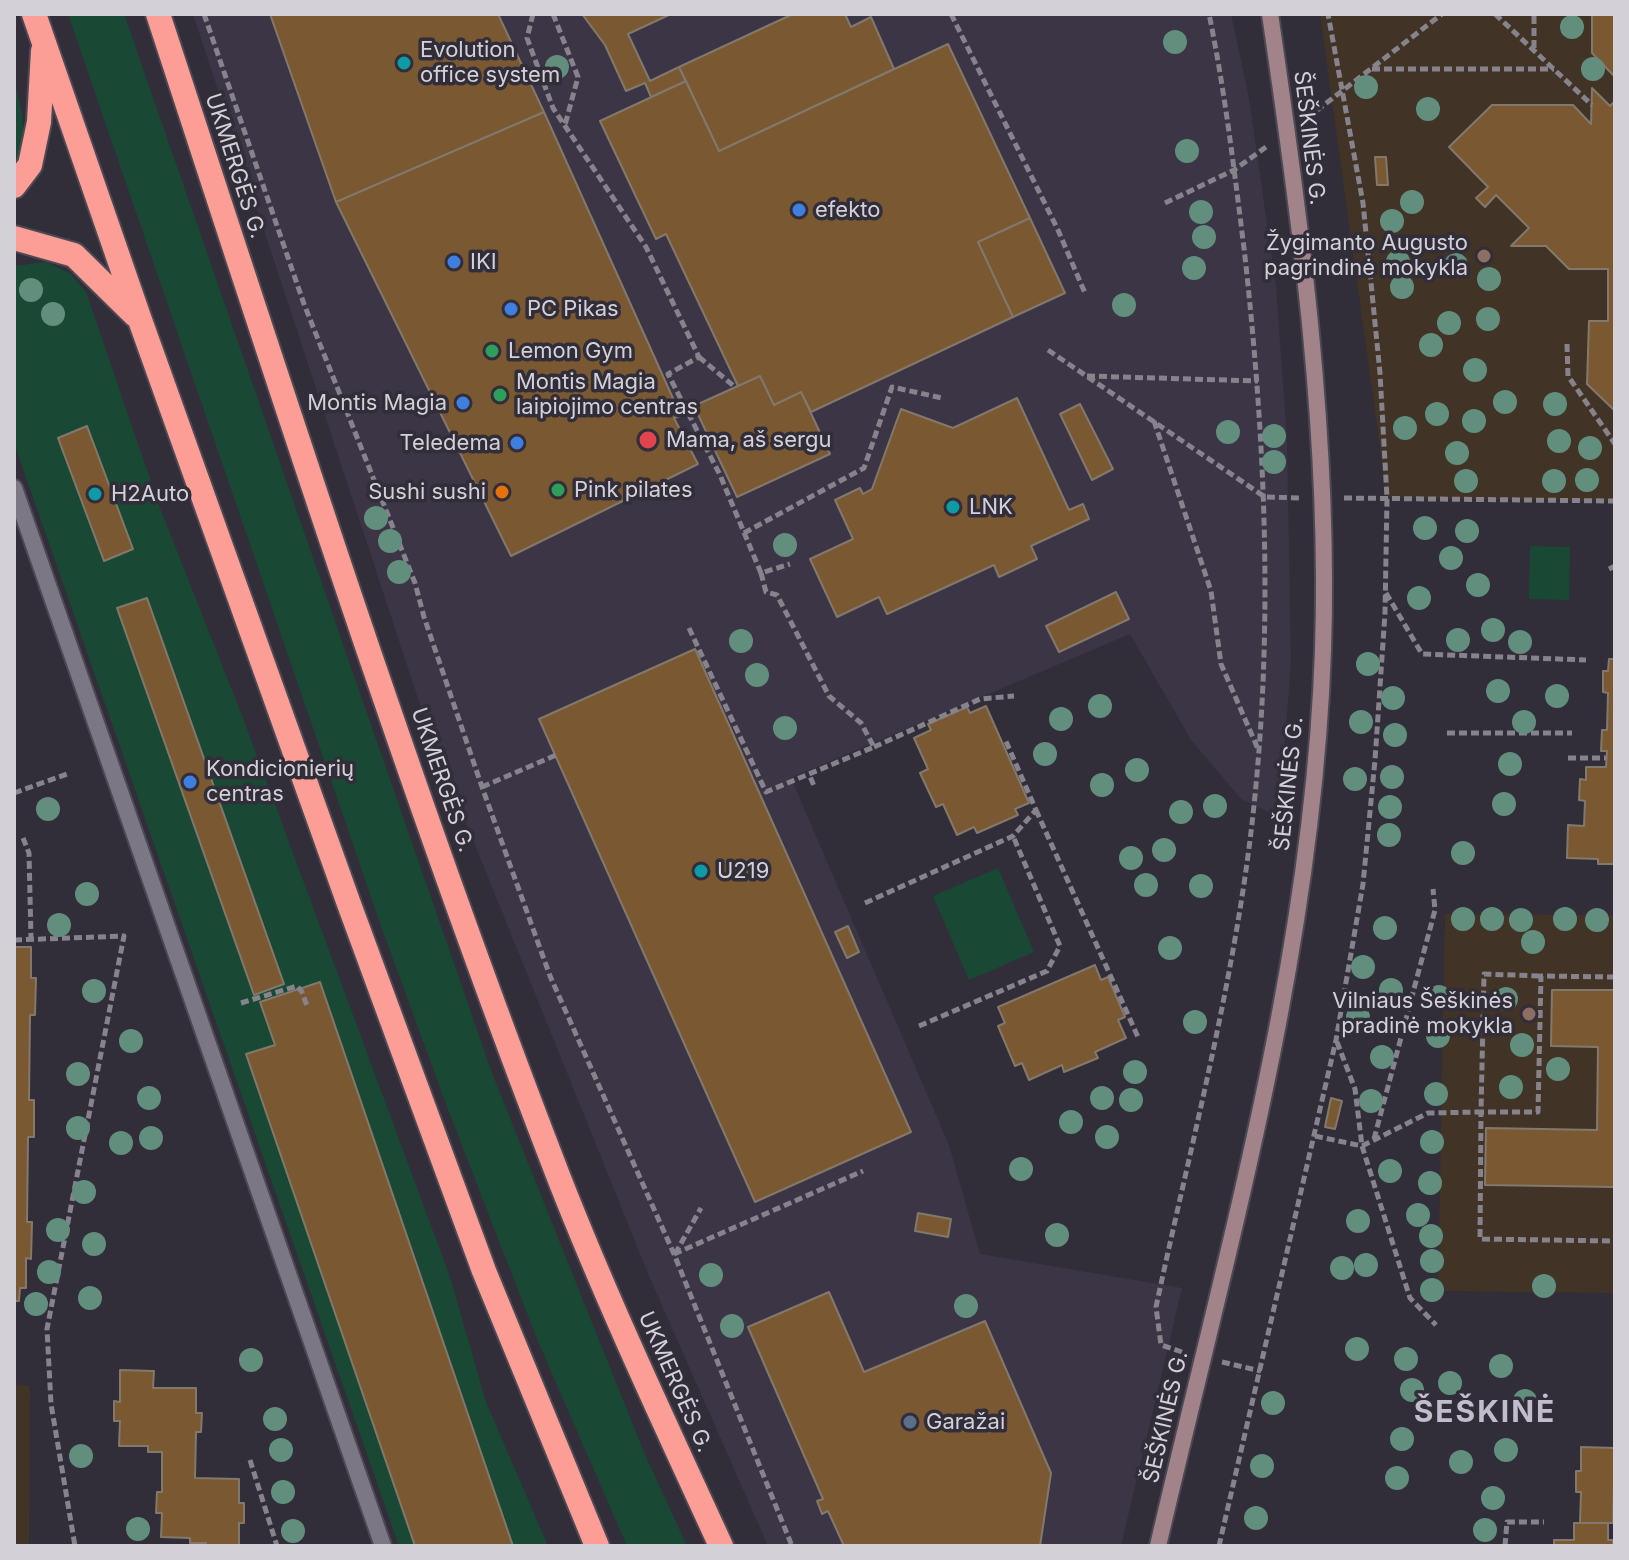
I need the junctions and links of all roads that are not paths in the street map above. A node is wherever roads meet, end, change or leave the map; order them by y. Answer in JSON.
{"nodes":[{"id":1,"x":34,"y":14,"type":"edge"},
{"id":2,"x":158,"y":14,"type":"edge"},
{"id":3,"x":1270,"y":14,"type":"edge"},
{"id":4,"x":44,"y":41,"type":"junction"},
{"id":5,"x":14,"y":186,"type":"edge"},
{"id":6,"x":14,"y":238,"type":"edge"},
{"id":7,"x":140,"y":320,"type":"junction"},
{"id":8,"x":14,"y":488,"type":"edge"},
{"id":9,"x":383,"y":1546,"type":"edge"},
{"id":10,"x":597,"y":1546,"type":"edge"},
{"id":11,"x":721,"y":1546,"type":"edge"},
{"id":12,"x":1158,"y":1546,"type":"edge"}],
"edges":[{"from":1,"to":4,"type":"highway"},
{"from":2,"to":11,"type":"highway","name":"UKMERGĖS G."},
{"from":3,"to":12,"type":"street","name":"ŠEŠKINĖS G."},
{"from":4,"to":5,"type":"highway"},
{"from":4,"to":7,"type":"highway"},
{"from":6,"to":7,"type":"highway"},
{"from":7,"to":10,"type":"highway"},
{"from":8,"to":9,"type":"street"}]}
